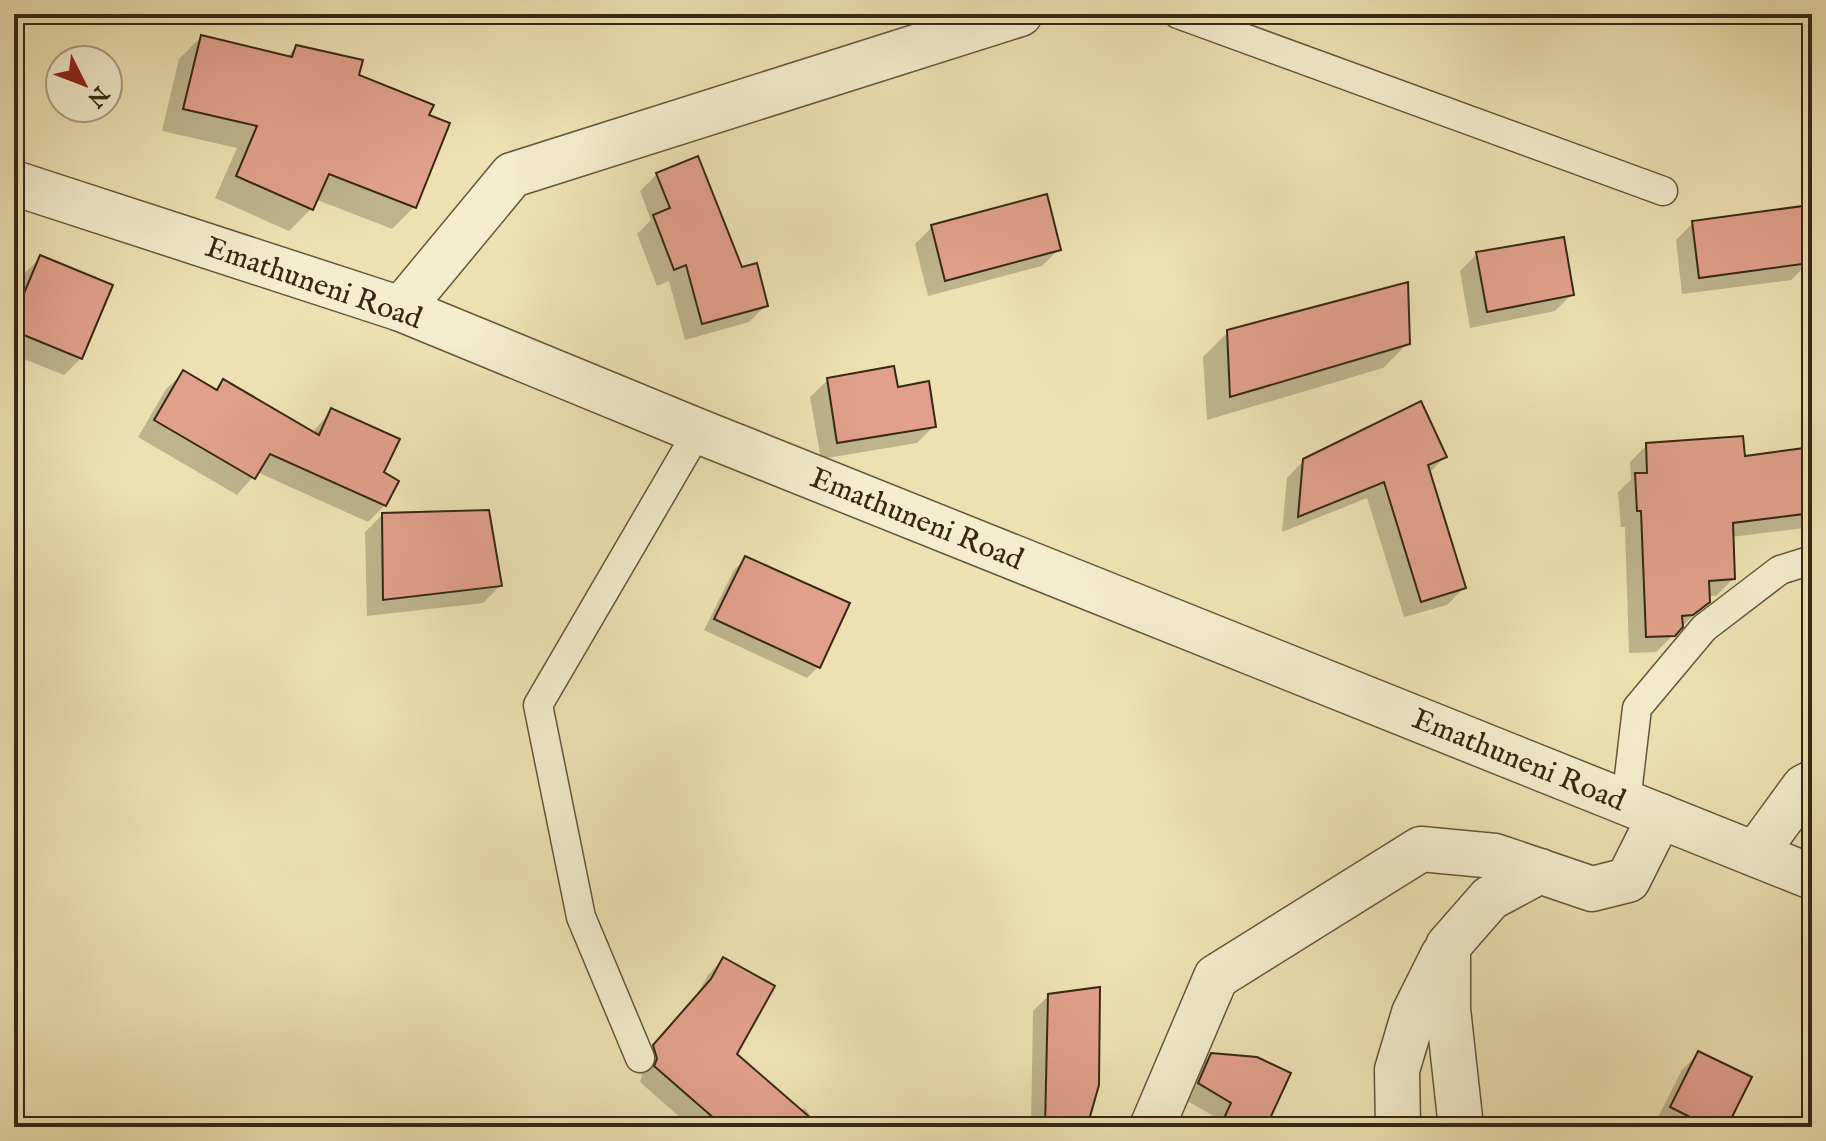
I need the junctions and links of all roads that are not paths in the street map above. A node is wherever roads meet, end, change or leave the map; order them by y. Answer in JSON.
{"nodes":[{"id":1,"x":1020,"y":14,"type":"edge"},
{"id":2,"x":1178,"y":14,"type":"edge"},
{"id":3,"x":14,"y":183,"type":"edge"},
{"id":4,"x":1663,"y":191,"type":"dead end"},
{"id":5,"x":401,"y":309,"type":"junction"},
{"id":6,"x":698,"y":431,"type":"junction"},
{"id":7,"x":1812,"y":560,"type":"edge"},
{"id":8,"x":1812,"y":783,"type":"edge"},
{"id":9,"x":1643,"y":809,"type":"junction"},
{"id":10,"x":1755,"y":854,"type":"junction"},
{"id":11,"x":1540,"y":871,"type":"junction"},
{"id":12,"x":1812,"y":877,"type":"edge"},
{"id":13,"x":1448,"y":946,"type":"junction"},
{"id":14,"x":640,"y":1058,"type":"dead end"},
{"id":15,"x":1152,"y":1127,"type":"edge"},
{"id":16,"x":1398,"y":1127,"type":"edge"},
{"id":17,"x":1461,"y":1127,"type":"edge"}],
"edges":[{"from":1,"to":5,"type":"street"},
{"from":2,"to":4,"type":"lane"},
{"from":3,"to":5,"type":"street","name":"Emathuneni Road"},
{"from":5,"to":6,"type":"street","name":"Emathuneni Road"},
{"from":6,"to":9,"type":"street","name":"Emathuneni Road"},
{"from":6,"to":14,"type":"lane"},
{"from":7,"to":9,"type":"lane"},
{"from":8,"to":10,"type":"street"},
{"from":9,"to":10,"type":"street","name":"Emathuneni Road"},
{"from":9,"to":11,"type":"street"},
{"from":10,"to":12,"type":"street","name":"Emathuneni Road"},
{"from":11,"to":13,"type":"street"},
{"from":11,"to":15,"type":"street"},
{"from":13,"to":16,"type":"street"},
{"from":13,"to":17,"type":"street"}]}
